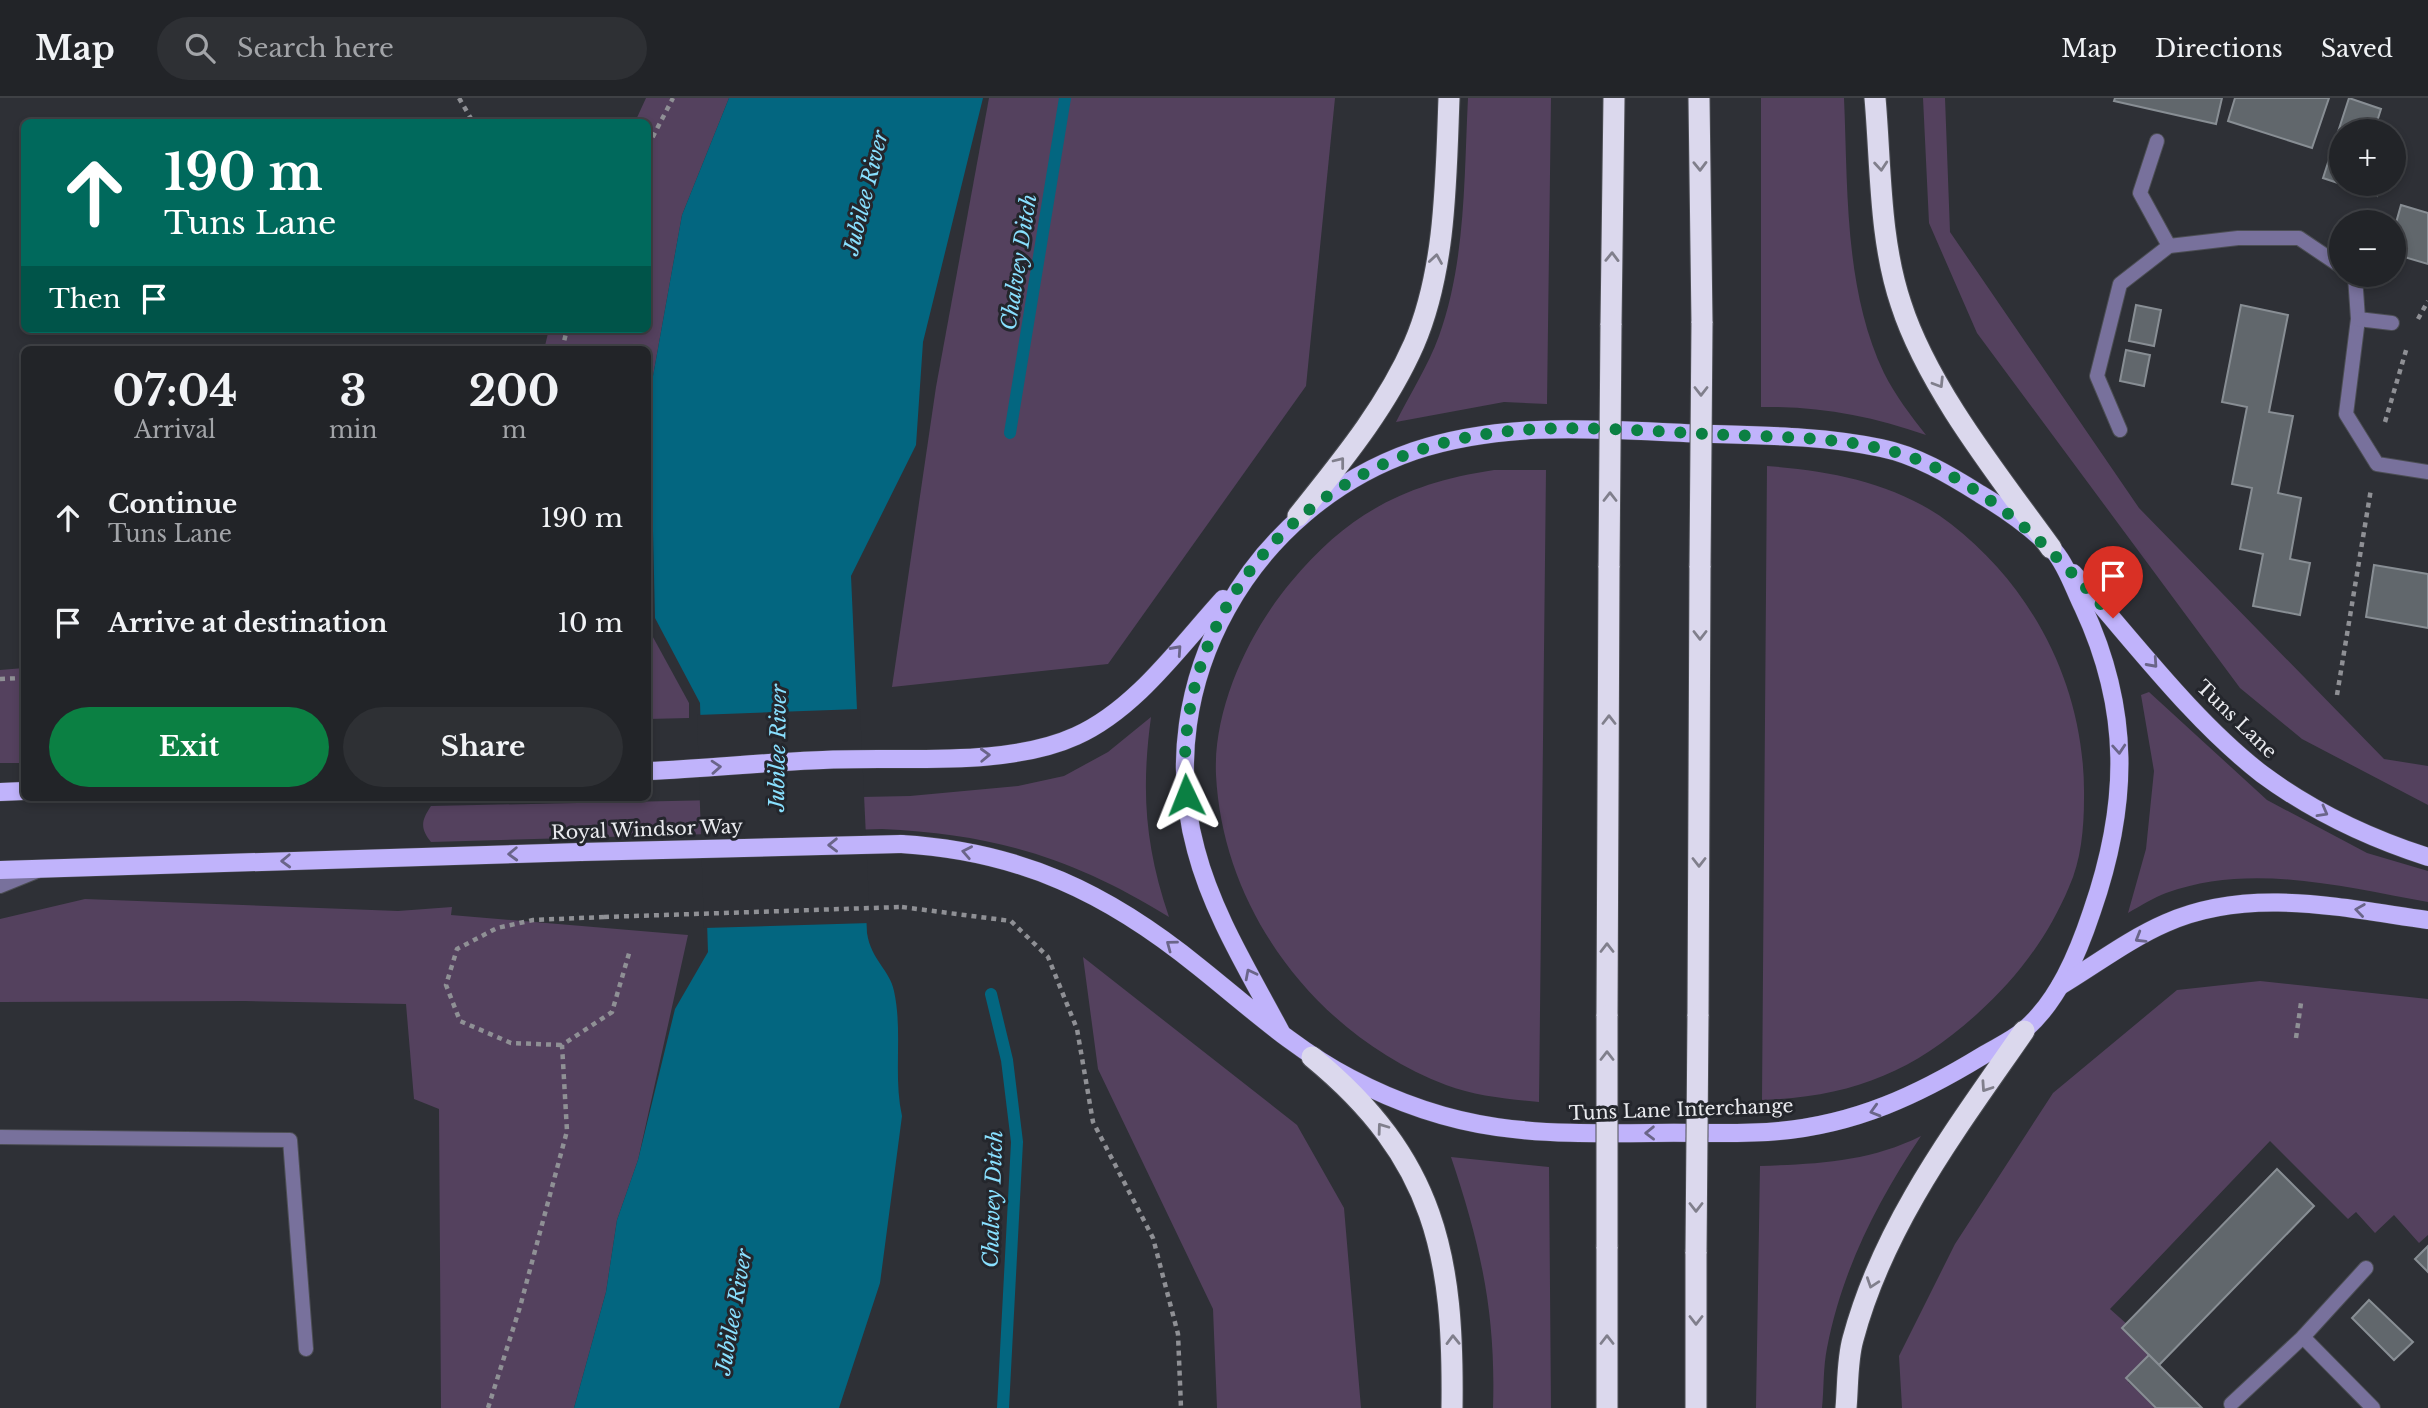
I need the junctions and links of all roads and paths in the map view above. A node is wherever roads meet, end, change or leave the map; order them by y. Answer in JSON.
{"nodes":[{"id":1,"x":459,"y":98,"type":"edge"},
{"id":2,"x":673,"y":98,"type":"edge"},
{"id":3,"x":1448,"y":98,"type":"edge"},
{"id":4,"x":1614,"y":98,"type":"edge"},
{"id":5,"x":1699,"y":98,"type":"edge"},
{"id":6,"x":1875,"y":98,"type":"edge"},
{"id":7,"x":471,"y":119,"type":"edge"},
{"id":8,"x":651,"y":140,"type":"edge"},
{"id":9,"x":2157,"y":141,"type":"dead end"},
{"id":10,"x":2169,"y":246,"type":"junction"},
{"id":11,"x":2329,"y":258,"type":"edge"},
{"id":12,"x":2355,"y":287,"type":"edge"},
{"id":13,"x":2428,"y":301,"type":"edge"},
{"id":14,"x":2358,"y":319,"type":"junction"},
{"id":15,"x":2392,"y":323,"type":"dead end"},
{"id":16,"x":2412,"y":329,"type":"dead end"},
{"id":17,"x":2408,"y":342,"type":"dead end"},
{"id":18,"x":2120,"y":430,"type":"dead end"},
{"id":19,"x":2377,"y":464,"type":"junction"},
{"id":20,"x":2428,"y":472,"type":"edge"},
{"id":21,"x":1298,"y":516,"type":"junction"},
{"id":22,"x":2055,"y":553,"type":"junction"},
{"id":23,"x":1249,"y":570,"type":"junction"},
{"id":24,"x":21,"y":678,"type":"edge"},
{"id":25,"x":0,"y":679,"type":"edge"},
{"id":26,"x":2337,"y":695,"type":"dead end"},
{"id":27,"x":651,"y":771,"type":"edge"},
{"id":28,"x":21,"y":791,"type":"edge"},
{"id":29,"x":0,"y":792,"type":"edge"},
{"id":30,"x":2428,"y":857,"type":"edge"},
{"id":31,"x":45,"y":868,"type":"junction"},
{"id":32,"x":0,"y":870,"type":"edge"},
{"id":33,"x":0,"y":886,"type":"edge"},
{"id":34,"x":2428,"y":920,"type":"edge"},
{"id":35,"x":630,"y":950,"type":"dead end"},
{"id":36,"x":2060,"y":986,"type":"junction"},
{"id":37,"x":2301,"y":1003,"type":"dead end"},
{"id":38,"x":2024,"y":1031,"type":"junction"},
{"id":39,"x":1282,"y":1034,"type":"junction"},
{"id":40,"x":2296,"y":1038,"type":"dead end"},
{"id":41,"x":562,"y":1045,"type":"junction"},
{"id":42,"x":1312,"y":1057,"type":"junction"},
{"id":43,"x":0,"y":1137,"type":"edge"},
{"id":44,"x":2367,"y":1268,"type":"dead end"},
{"id":45,"x":2303,"y":1336,"type":"junction"},
{"id":46,"x":306,"y":1349,"type":"dead end"},
{"id":47,"x":2231,"y":1404,"type":"dead end"},
{"id":48,"x":488,"y":1408,"type":"edge"},
{"id":49,"x":1181,"y":1408,"type":"edge"},
{"id":50,"x":1452,"y":1408,"type":"edge"},
{"id":51,"x":1607,"y":1408,"type":"edge"},
{"id":52,"x":1696,"y":1408,"type":"edge"},
{"id":53,"x":1846,"y":1408,"type":"edge"},
{"id":54,"x":2373,"y":1408,"type":"edge"}],
"edges":[{"from":1,"to":7,"type":"path"},
{"from":2,"to":8,"type":"path"},
{"from":21,"to":3,"type":"highway","one_way":true},
{"from":51,"to":4,"type":"highway","one_way":true,"bridge":true},
{"from":5,"to":52,"type":"highway","one_way":true,"bridge":true},
{"from":6,"to":22,"type":"highway","one_way":true},
{"from":9,"to":10,"type":"street"},
{"from":10,"to":11,"type":"street"},
{"from":10,"to":18,"type":"street"},
{"from":12,"to":14,"type":"street"},
{"from":13,"to":16,"type":"path"},
{"from":14,"to":15,"type":"street"},
{"from":14,"to":19,"type":"street"},
{"from":17,"to":19,"type":"path"},
{"from":19,"to":20,"type":"street"},
{"from":19,"to":26,"type":"path"},
{"from":21,"to":22,"type":"main road","name":"Tuns Lane Interchange"},
{"from":21,"to":23,"type":"main road","name":"Tuns Lane Interchange"},
{"from":22,"to":30,"type":"main road","name":"Tuns Lane","one_way":true},
{"from":22,"to":36,"type":"main road","name":"Tuns Lane Interchange","one_way":true},
{"from":27,"to":23,"type":"main road","one_way":true},
{"from":39,"to":23,"type":"main road","name":"Tuns Lane Interchange","one_way":true},
{"from":24,"to":25,"type":"path"},
{"from":28,"to":29,"type":"main road"},
{"from":31,"to":32,"type":"main road","name":"Royal Windsor Way"},
{"from":31,"to":33,"type":"street"},
{"from":39,"to":31,"type":"main road","name":"Royal Windsor Way","one_way":true,"bridge":true},
{"from":34,"to":36,"type":"main road","one_way":true},
{"from":35,"to":41,"type":"path"},
{"from":36,"to":38,"type":"main road","name":"Tuns Lane Interchange"},
{"from":37,"to":40,"type":"path"},
{"from":38,"to":42,"type":"main road","name":"Tuns Lane Interchange","one_way":true},
{"from":38,"to":53,"type":"highway","one_way":true},
{"from":39,"to":42,"type":"main road","name":"Tuns Lane Interchange"},
{"from":41,"to":48,"type":"path"},
{"from":41,"to":49,"type":"path","bridge":true},
{"from":50,"to":42,"type":"highway","one_way":true},
{"from":43,"to":46,"type":"street"},
{"from":44,"to":45,"type":"street"},
{"from":45,"to":47,"type":"street"},
{"from":45,"to":54,"type":"street"}]}
